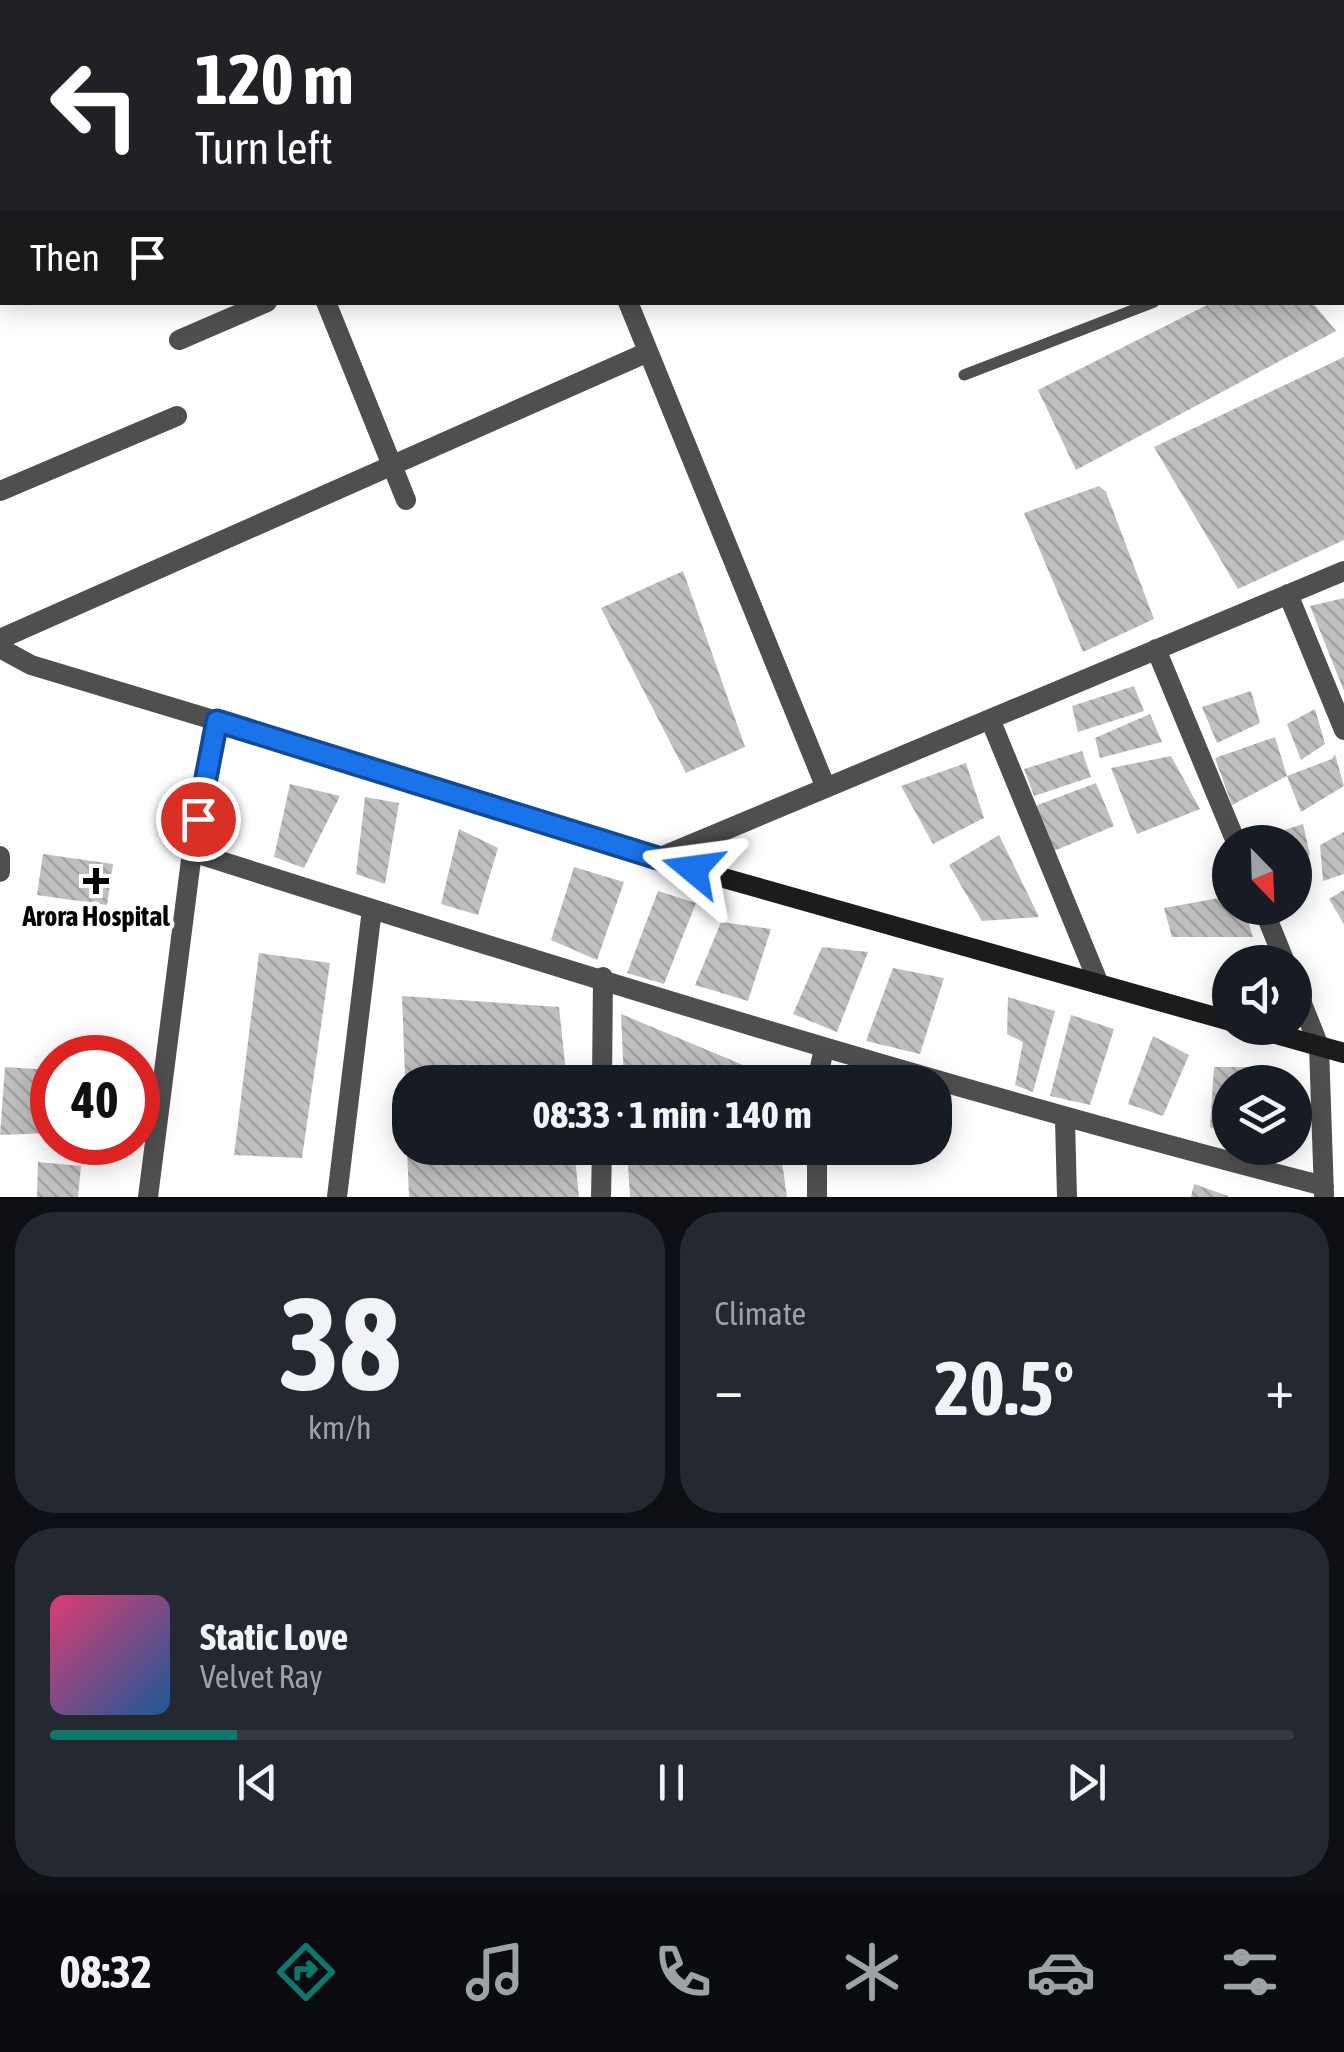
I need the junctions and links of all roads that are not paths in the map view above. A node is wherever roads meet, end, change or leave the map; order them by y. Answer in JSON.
{"nodes":[{"id":1,"x":260,"y":305,"type":"edge"},
{"id":2,"x":327,"y":305,"type":"edge"},
{"id":3,"x":629,"y":305,"type":"edge"},
{"id":4,"x":1146,"y":305,"type":"edge"},
{"id":5,"x":179,"y":340,"type":"dead end"},
{"id":6,"x":648,"y":352,"type":"junction"},
{"id":7,"x":964,"y":375,"type":"dead end"},
{"id":8,"x":177,"y":416,"type":"dead end"},
{"id":9,"x":392,"y":466,"type":"junction"},
{"id":10,"x":0,"y":491,"type":"edge"},
{"id":11,"x":406,"y":500,"type":"dead end"},
{"id":12,"x":1344,"y":570,"type":"edge"},
{"id":13,"x":1288,"y":594,"type":"junction"},
{"id":14,"x":1156,"y":649,"type":"junction"},
{"id":15,"x":3,"y":655,"type":"edge"},
{"id":16,"x":990,"y":719,"type":"junction"},
{"id":17,"x":217,"y":721,"type":"junction"},
{"id":18,"x":1344,"y":730,"type":"edge"},
{"id":19,"x":826,"y":788,"type":"junction"},
{"id":20,"x":1229,"y":825,"type":"edge"},
{"id":21,"x":192,"y":852,"type":"junction"},
{"id":22,"x":0,"y":856,"type":"edge"},
{"id":23,"x":656,"y":859,"type":"junction"},
{"id":24,"x":0,"y":872,"type":"edge"},
{"id":25,"x":372,"y":909,"type":"junction"},
{"id":26,"x":603,"y":977,"type":"junction"},
{"id":27,"x":1099,"y":984,"type":"junction"},
{"id":28,"x":1212,"y":1016,"type":"edge"},
{"id":29,"x":1312,"y":1028,"type":"edge"},
{"id":30,"x":1312,"y":1044,"type":"edge"},
{"id":31,"x":1319,"y":1046,"type":"junction"},
{"id":32,"x":824,"y":1048,"type":"junction"},
{"id":33,"x":1344,"y":1053,"type":"edge"},
{"id":34,"x":602,"y":1065,"type":"edge"},
{"id":35,"x":821,"y":1065,"type":"edge"},
{"id":36,"x":1066,"y":1120,"type":"junction"},
{"id":37,"x":602,"y":1165,"type":"edge"},
{"id":38,"x":817,"y":1165,"type":"edge"},
{"id":39,"x":1324,"y":1192,"type":"edge"},
{"id":40,"x":148,"y":1197,"type":"edge"},
{"id":41,"x":337,"y":1197,"type":"edge"},
{"id":42,"x":601,"y":1197,"type":"edge"},
{"id":43,"x":817,"y":1197,"type":"edge"},
{"id":44,"x":1067,"y":1197,"type":"edge"}],
"edges":[{"from":1,"to":5,"type":"street"},
{"from":2,"to":9,"type":"street"},
{"from":3,"to":6,"type":"street"},
{"from":4,"to":7,"type":"lane"},
{"from":6,"to":9,"type":"street"},
{"from":6,"to":19,"type":"street"},
{"from":8,"to":10,"type":"street"},
{"from":9,"to":11,"type":"street"},
{"from":9,"to":15,"type":"street"},
{"from":12,"to":13,"type":"street"},
{"from":13,"to":14,"type":"street"},
{"from":13,"to":18,"type":"street"},
{"from":14,"to":16,"type":"street"},
{"from":14,"to":20,"type":"street"},
{"from":15,"to":17,"type":"street"},
{"from":16,"to":19,"type":"street"},
{"from":16,"to":27,"type":"street"},
{"from":17,"to":21,"type":"street"},
{"from":17,"to":23,"type":"street"},
{"from":19,"to":23,"type":"street"},
{"from":21,"to":25,"type":"street"},
{"from":21,"to":40,"type":"street"},
{"from":22,"to":24,"type":"street"},
{"from":23,"to":27,"type":"street"},
{"from":25,"to":26,"type":"street"},
{"from":25,"to":41,"type":"street"},
{"from":26,"to":32,"type":"street"},
{"from":26,"to":34,"type":"street"},
{"from":27,"to":28,"type":"street"},
{"from":29,"to":31,"type":"street"},
{"from":30,"to":31,"type":"street"},
{"from":31,"to":33,"type":"street"},
{"from":31,"to":39,"type":"street"},
{"from":32,"to":35,"type":"street"},
{"from":32,"to":36,"type":"street"},
{"from":36,"to":39,"type":"street"},
{"from":36,"to":44,"type":"street"},
{"from":37,"to":42,"type":"street"},
{"from":38,"to":43,"type":"street"}]}
